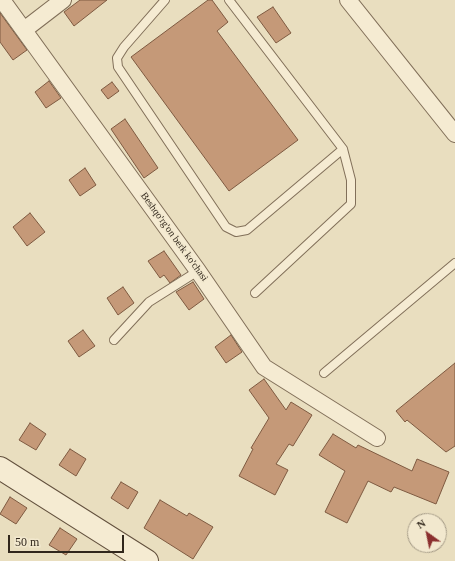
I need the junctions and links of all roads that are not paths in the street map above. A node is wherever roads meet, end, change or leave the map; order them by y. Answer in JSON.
{"nodes":[{"id":1,"x":2,"y":0,"type":"edge"},
{"id":2,"x":63,"y":0,"type":"edge"},
{"id":3,"x":165,"y":0,"type":"edge"},
{"id":4,"x":229,"y":0,"type":"edge"},
{"id":5,"x":348,"y":0,"type":"edge"},
{"id":6,"x":24,"y":30,"type":"junction"},
{"id":7,"x":454,"y":130,"type":"edge"},
{"id":8,"x":343,"y":149,"type":"junction"},
{"id":9,"x":455,"y":263,"type":"edge"},
{"id":10,"x":198,"y":270,"type":"junction"},
{"id":11,"x":255,"y":293,"type":"dead end"},
{"id":12,"x":114,"y":340,"type":"dead end"},
{"id":13,"x":324,"y":372,"type":"dead end"},
{"id":14,"x":377,"y":438,"type":"dead end"},
{"id":15,"x":0,"y":468,"type":"edge"},
{"id":16,"x":147,"y":561,"type":"edge"}],
"edges":[{"from":1,"to":6,"type":"street","name":"Beshqo'rg'on berk ko'chasi"},
{"from":2,"to":6,"type":"street"},
{"from":3,"to":8,"type":"lane"},
{"from":4,"to":8,"type":"lane"},
{"from":5,"to":7,"type":"street"},
{"from":6,"to":10,"type":"street","name":"Beshqo'rg'on berk ko'chasi"},
{"from":8,"to":11,"type":"lane"},
{"from":9,"to":13,"type":"lane"},
{"from":10,"to":12,"type":"lane"},
{"from":10,"to":14,"type":"street","name":"Beshqo'rg'on berk ko'chasi"},
{"from":15,"to":16,"type":"street"}]}
